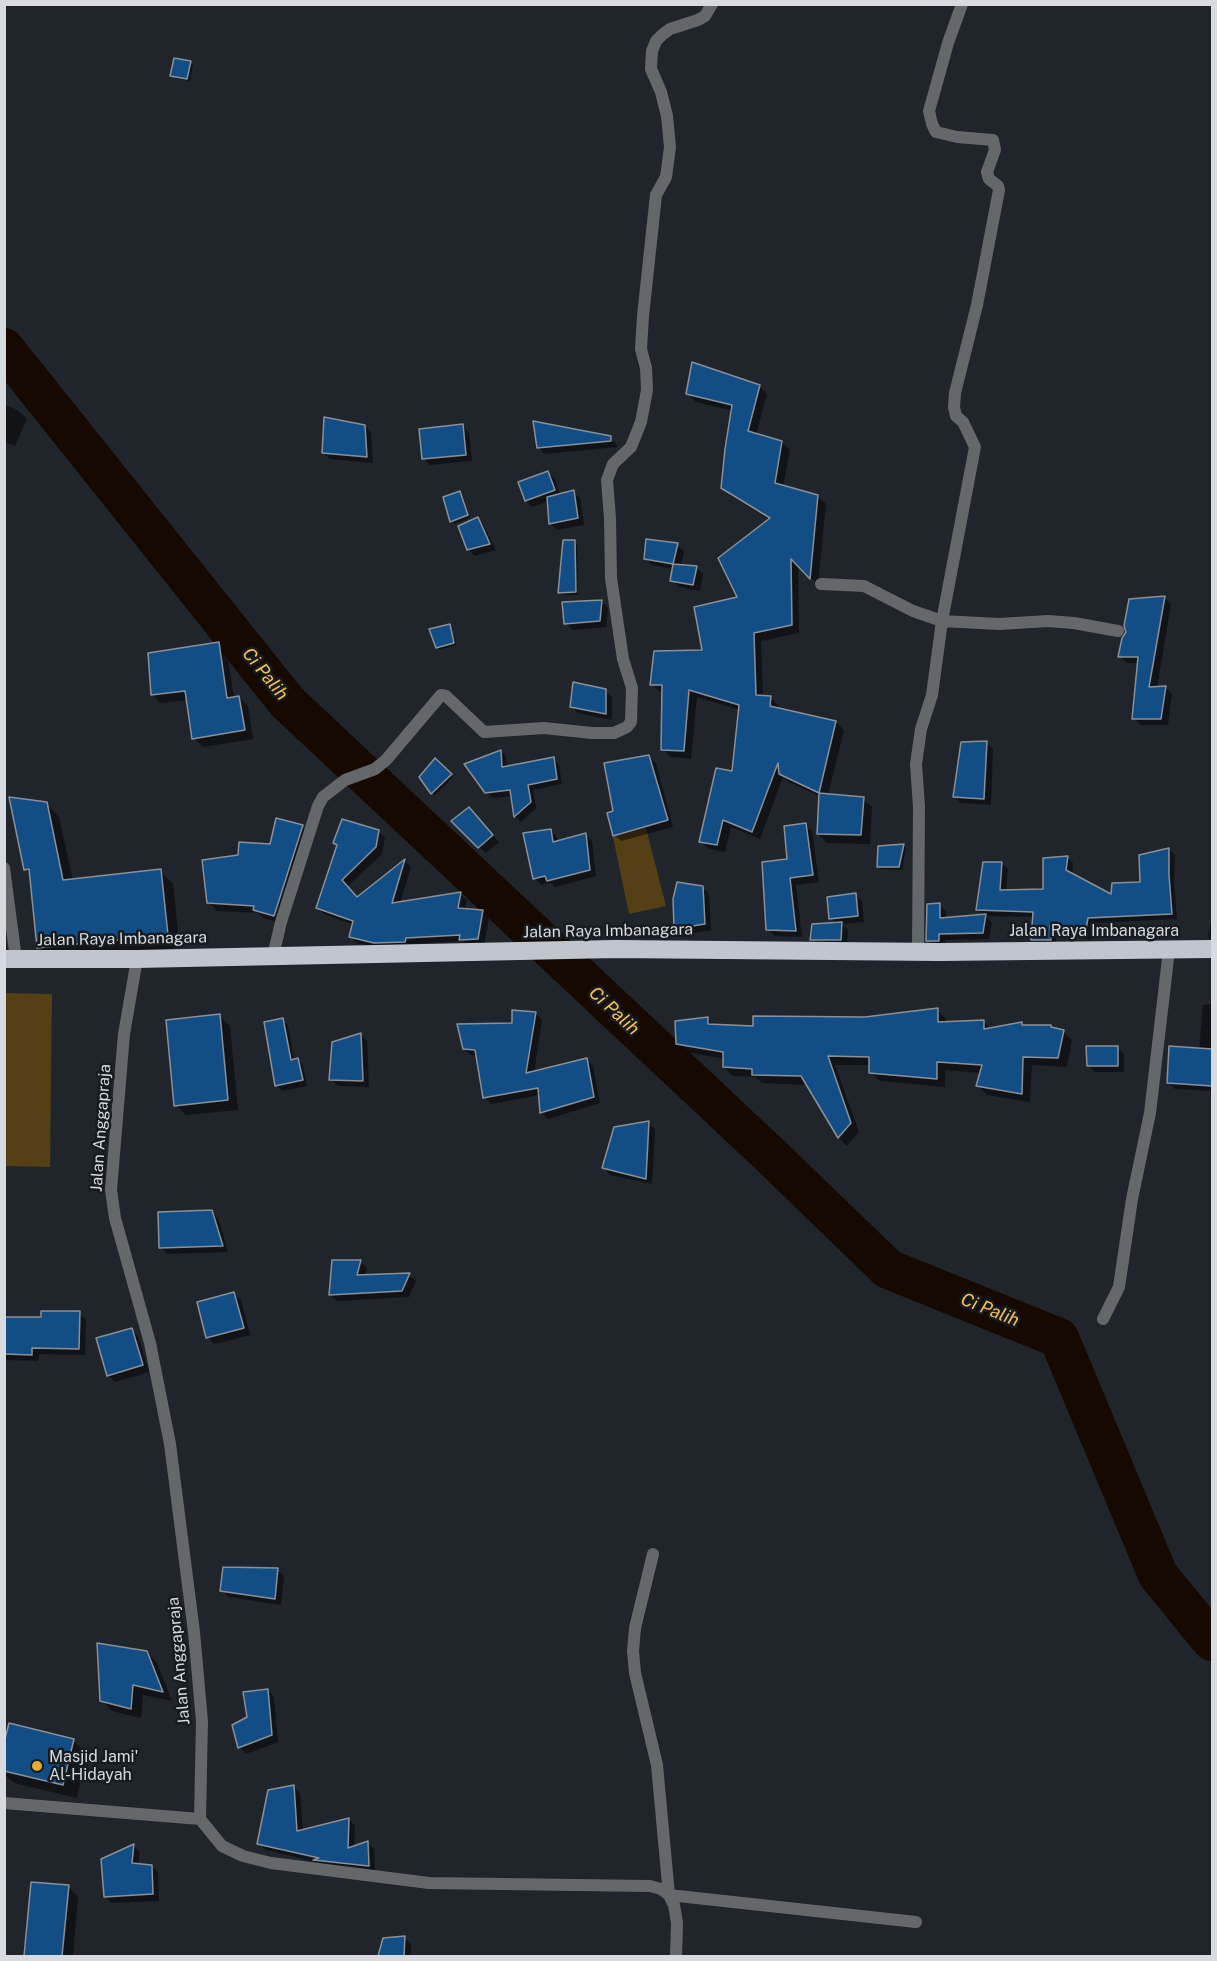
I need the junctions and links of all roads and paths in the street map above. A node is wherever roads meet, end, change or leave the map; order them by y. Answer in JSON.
{"nodes":[{"id":1,"x":712,"y":4,"type":"edge"},
{"id":2,"x":962,"y":4,"type":"edge"},
{"id":3,"x":822,"y":584,"type":"dead end"},
{"id":4,"x":942,"y":621,"type":"junction"},
{"id":5,"x":1118,"y":631,"type":"dead end"},
{"id":6,"x":4,"y":868,"type":"edge"},
{"id":7,"x":1212,"y":949,"type":"edge"},
{"id":8,"x":918,"y":950,"type":"junction"},
{"id":9,"x":1169,"y":950,"type":"junction"},
{"id":10,"x":273,"y":956,"type":"junction"},
{"id":11,"x":10,"y":959,"type":"edge"},
{"id":12,"x":137,"y":959,"type":"junction"},
{"id":13,"x":1104,"y":1319,"type":"dead end"},
{"id":14,"x":653,"y":1554,"type":"dead end"},
{"id":15,"x":4,"y":1803,"type":"edge"},
{"id":16,"x":200,"y":1819,"type":"junction"},
{"id":17,"x":669,"y":1895,"type":"junction"},
{"id":18,"x":916,"y":1922,"type":"dead end"},
{"id":19,"x":676,"y":1956,"type":"edge"}],
"edges":[{"from":1,"to":10,"type":"street"},
{"from":2,"to":4,"type":"street"},
{"from":3,"to":4,"type":"street"},
{"from":4,"to":5,"type":"street"},
{"from":4,"to":8,"type":"street"},
{"from":6,"to":11,"type":"street"},
{"from":7,"to":9,"type":"highway","name":"Jalan Raya Imbanagara"},
{"from":8,"to":9,"type":"highway","name":"Jalan Raya Imbanagara"},
{"from":8,"to":10,"type":"highway","name":"Jalan Raya Imbanagara"},
{"from":9,"to":13,"type":"street"},
{"from":10,"to":12,"type":"highway","name":"Jalan Raya Imbanagara"},
{"from":11,"to":12,"type":"highway","name":"Jalan Raya Imbanagara"},
{"from":12,"to":16,"type":"street","name":"Jalan Anggapraja"},
{"from":14,"to":17,"type":"street"},
{"from":15,"to":16,"type":"street"},
{"from":16,"to":17,"type":"street"},
{"from":17,"to":18,"type":"street"},
{"from":17,"to":19,"type":"street"}]}
